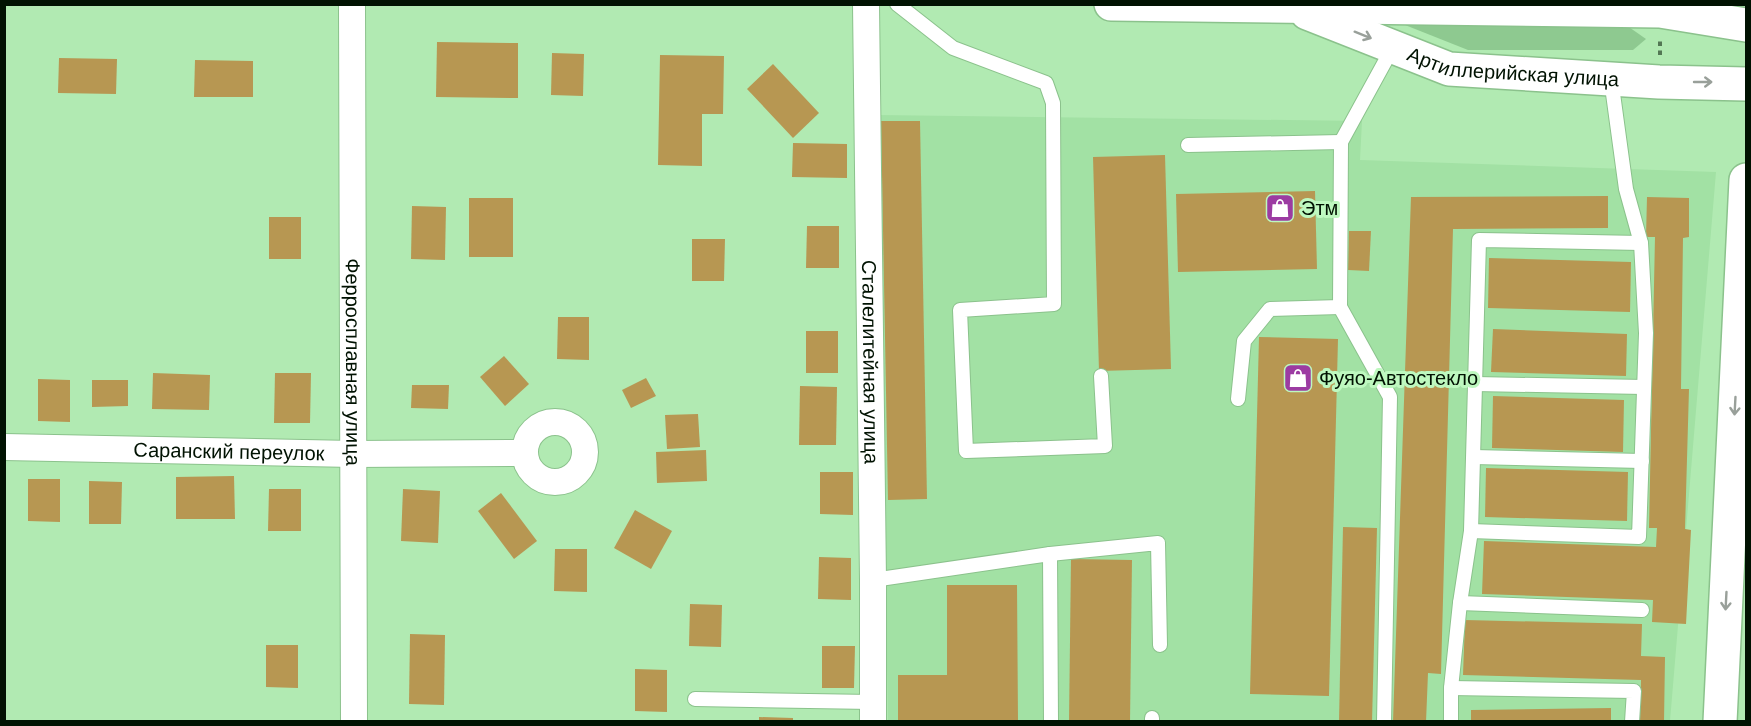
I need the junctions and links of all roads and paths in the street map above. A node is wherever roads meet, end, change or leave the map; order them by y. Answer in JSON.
{"nodes":[{"id":1,"x":352,"y":4,"type":"edge"},
{"id":2,"x":866,"y":4,"type":"edge"},
{"id":3,"x":897,"y":4,"type":"edge"},
{"id":4,"x":1111,"y":4,"type":"edge"},
{"id":5,"x":1203,"y":5,"type":"edge"},
{"id":6,"x":1289,"y":6,"type":"edge"},
{"id":7,"x":1397,"y":6,"type":"edge"},
{"id":8,"x":1746,"y":25,"type":"edge"},
{"id":9,"x":1393,"y":47,"type":"junction"},
{"id":10,"x":1611,"y":79,"type":"junction"},
{"id":11,"x":1746,"y":84,"type":"edge"},
{"id":12,"x":1341,"y":142,"type":"junction"},
{"id":13,"x":1188,"y":145,"type":"dead end"},
{"id":14,"x":1746,"y":180,"type":"edge"},
{"id":15,"x":1641,"y":243,"type":"junction"},
{"id":16,"x":1340,"y":307,"type":"junction"},
{"id":17,"x":1101,"y":376,"type":"dead end"},
{"id":18,"x":1475,"y":384,"type":"junction"},
{"id":19,"x":1644,"y":387,"type":"junction"},
{"id":20,"x":1238,"y":399,"type":"dead end"},
{"id":21,"x":4,"y":447,"type":"edge"},
{"id":22,"x":524,"y":453,"type":"dead end"},
{"id":23,"x":353,"y":454,"type":"junction"},
{"id":24,"x":1474,"y":457,"type":"junction"},
{"id":25,"x":1641,"y":461,"type":"junction"},
{"id":26,"x":1471,"y":531,"type":"junction"},
{"id":27,"x":1050,"y":554,"type":"junction"},
{"id":28,"x":873,"y":580,"type":"junction"},
{"id":29,"x":1460,"y":603,"type":"junction"},
{"id":30,"x":1642,"y":610,"type":"dead end"},
{"id":31,"x":1160,"y":645,"type":"dead end"},
{"id":32,"x":1451,"y":688,"type":"junction"},
{"id":33,"x":695,"y":699,"type":"dead end"},
{"id":34,"x":873,"y":712,"type":"edge"},
{"id":35,"x":354,"y":722,"type":"edge"},
{"id":36,"x":1051,"y":722,"type":"edge"},
{"id":37,"x":1384,"y":722,"type":"edge"},
{"id":38,"x":1451,"y":722,"type":"edge"},
{"id":39,"x":1632,"y":722,"type":"edge"},
{"id":40,"x":1720,"y":722,"type":"edge"}],
"edges":[{"from":1,"to":23,"type":"street","name":"Ферросплавная улица"},
{"from":2,"to":28,"type":"street","name":"Сталелитейная улица"},
{"from":3,"to":17,"type":"lane"},
{"from":4,"to":5,"type":"street","name":"Артиллерийская улица"},
{"from":5,"to":6,"type":"street","name":"Артиллерийская улица"},
{"from":6,"to":7,"type":"street","name":"Артиллерийская улица"},
{"from":6,"to":9,"type":"street","name":"Артиллерийская улица","one_way":true},
{"from":7,"to":8,"type":"street","name":"Артиллерийская улица"},
{"from":9,"to":10,"type":"street","name":"Артиллерийская улица"},
{"from":9,"to":12,"type":"lane"},
{"from":10,"to":11,"type":"street","name":"Артиллерийская улица","one_way":true},
{"from":10,"to":15,"type":"lane"},
{"from":12,"to":13,"type":"lane"},
{"from":12,"to":16,"type":"lane"},
{"from":14,"to":40,"type":"street","one_way":true},
{"from":15,"to":18,"type":"lane"},
{"from":15,"to":19,"type":"lane"},
{"from":16,"to":20,"type":"lane"},
{"from":16,"to":37,"type":"lane"},
{"from":18,"to":19,"type":"lane"},
{"from":18,"to":24,"type":"lane"},
{"from":19,"to":25,"type":"lane"},
{"from":21,"to":23,"type":"street","name":"Саранский переулок"},
{"from":22,"to":23,"type":"street","name":"Саранский переулок"},
{"from":23,"to":35,"type":"street","name":"Ферросплавная улица"},
{"from":24,"to":25,"type":"lane"},
{"from":24,"to":26,"type":"lane"},
{"from":25,"to":26,"type":"lane"},
{"from":26,"to":29,"type":"lane"},
{"from":27,"to":28,"type":"lane"},
{"from":27,"to":31,"type":"lane"},
{"from":27,"to":36,"type":"lane"},
{"from":28,"to":34,"type":"street","name":"Сталелитейная улица"},
{"from":29,"to":30,"type":"lane"},
{"from":29,"to":32,"type":"lane"},
{"from":32,"to":38,"type":"lane"},
{"from":32,"to":39,"type":"lane"},
{"from":33,"to":34,"type":"lane"}]}
